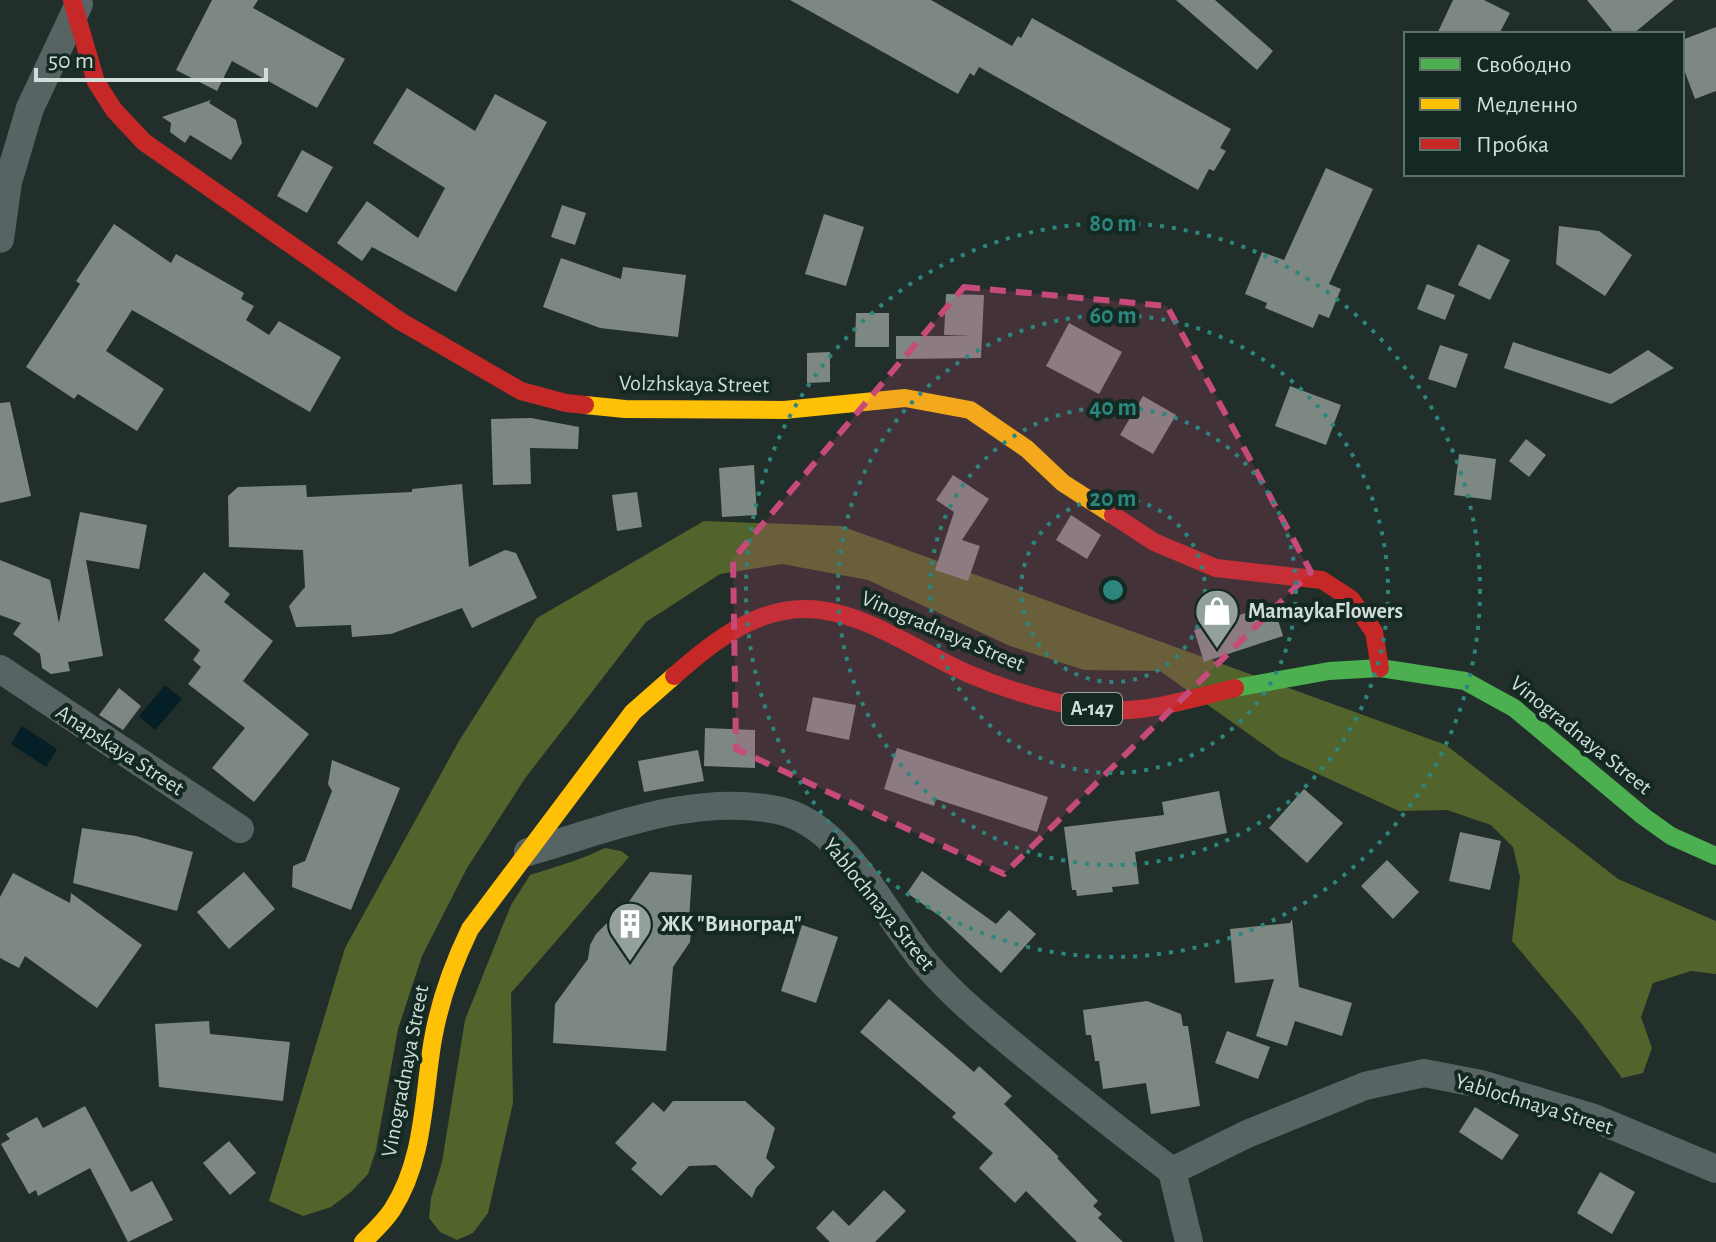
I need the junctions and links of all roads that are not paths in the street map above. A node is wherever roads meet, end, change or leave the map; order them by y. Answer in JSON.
{"nodes":[{"id":1,"x":77,"y":3,"type":"edge"},
{"id":2,"x":0,"y":239,"type":"edge"},
{"id":3,"x":1380,"y":668,"type":"junction"},
{"id":4,"x":0,"y":669,"type":"edge"},
{"id":5,"x":240,"y":829,"type":"dead end"},
{"id":6,"x":528,"y":852,"type":"junction"},
{"id":7,"x":1716,"y":856,"type":"edge"},
{"id":8,"x":1716,"y":1169,"type":"edge"},
{"id":9,"x":1172,"y":1171,"type":"junction"},
{"id":10,"x":363,"y":1242,"type":"edge"},
{"id":11,"x":1189,"y":1242,"type":"edge"}],
"edges":[{"from":1,"to":2,"type":"street"},
{"from":1,"to":3,"type":"main road","name":"Volzhskaya Street"},
{"from":3,"to":6,"type":"main road","name":"Vinogradnaya Street","number":"А-147"},
{"from":3,"to":7,"type":"main road","name":"Vinogradnaya Street","number":"А-147"},
{"from":4,"to":5,"type":"street","name":"Anapskaya Street"},
{"from":6,"to":9,"type":"street","name":"Yablochnaya Street"},
{"from":6,"to":10,"type":"main road","name":"Vinogradnaya Street"},
{"from":8,"to":9,"type":"street","name":"Yablochnaya Street"},
{"from":9,"to":11,"type":"street"}]}
